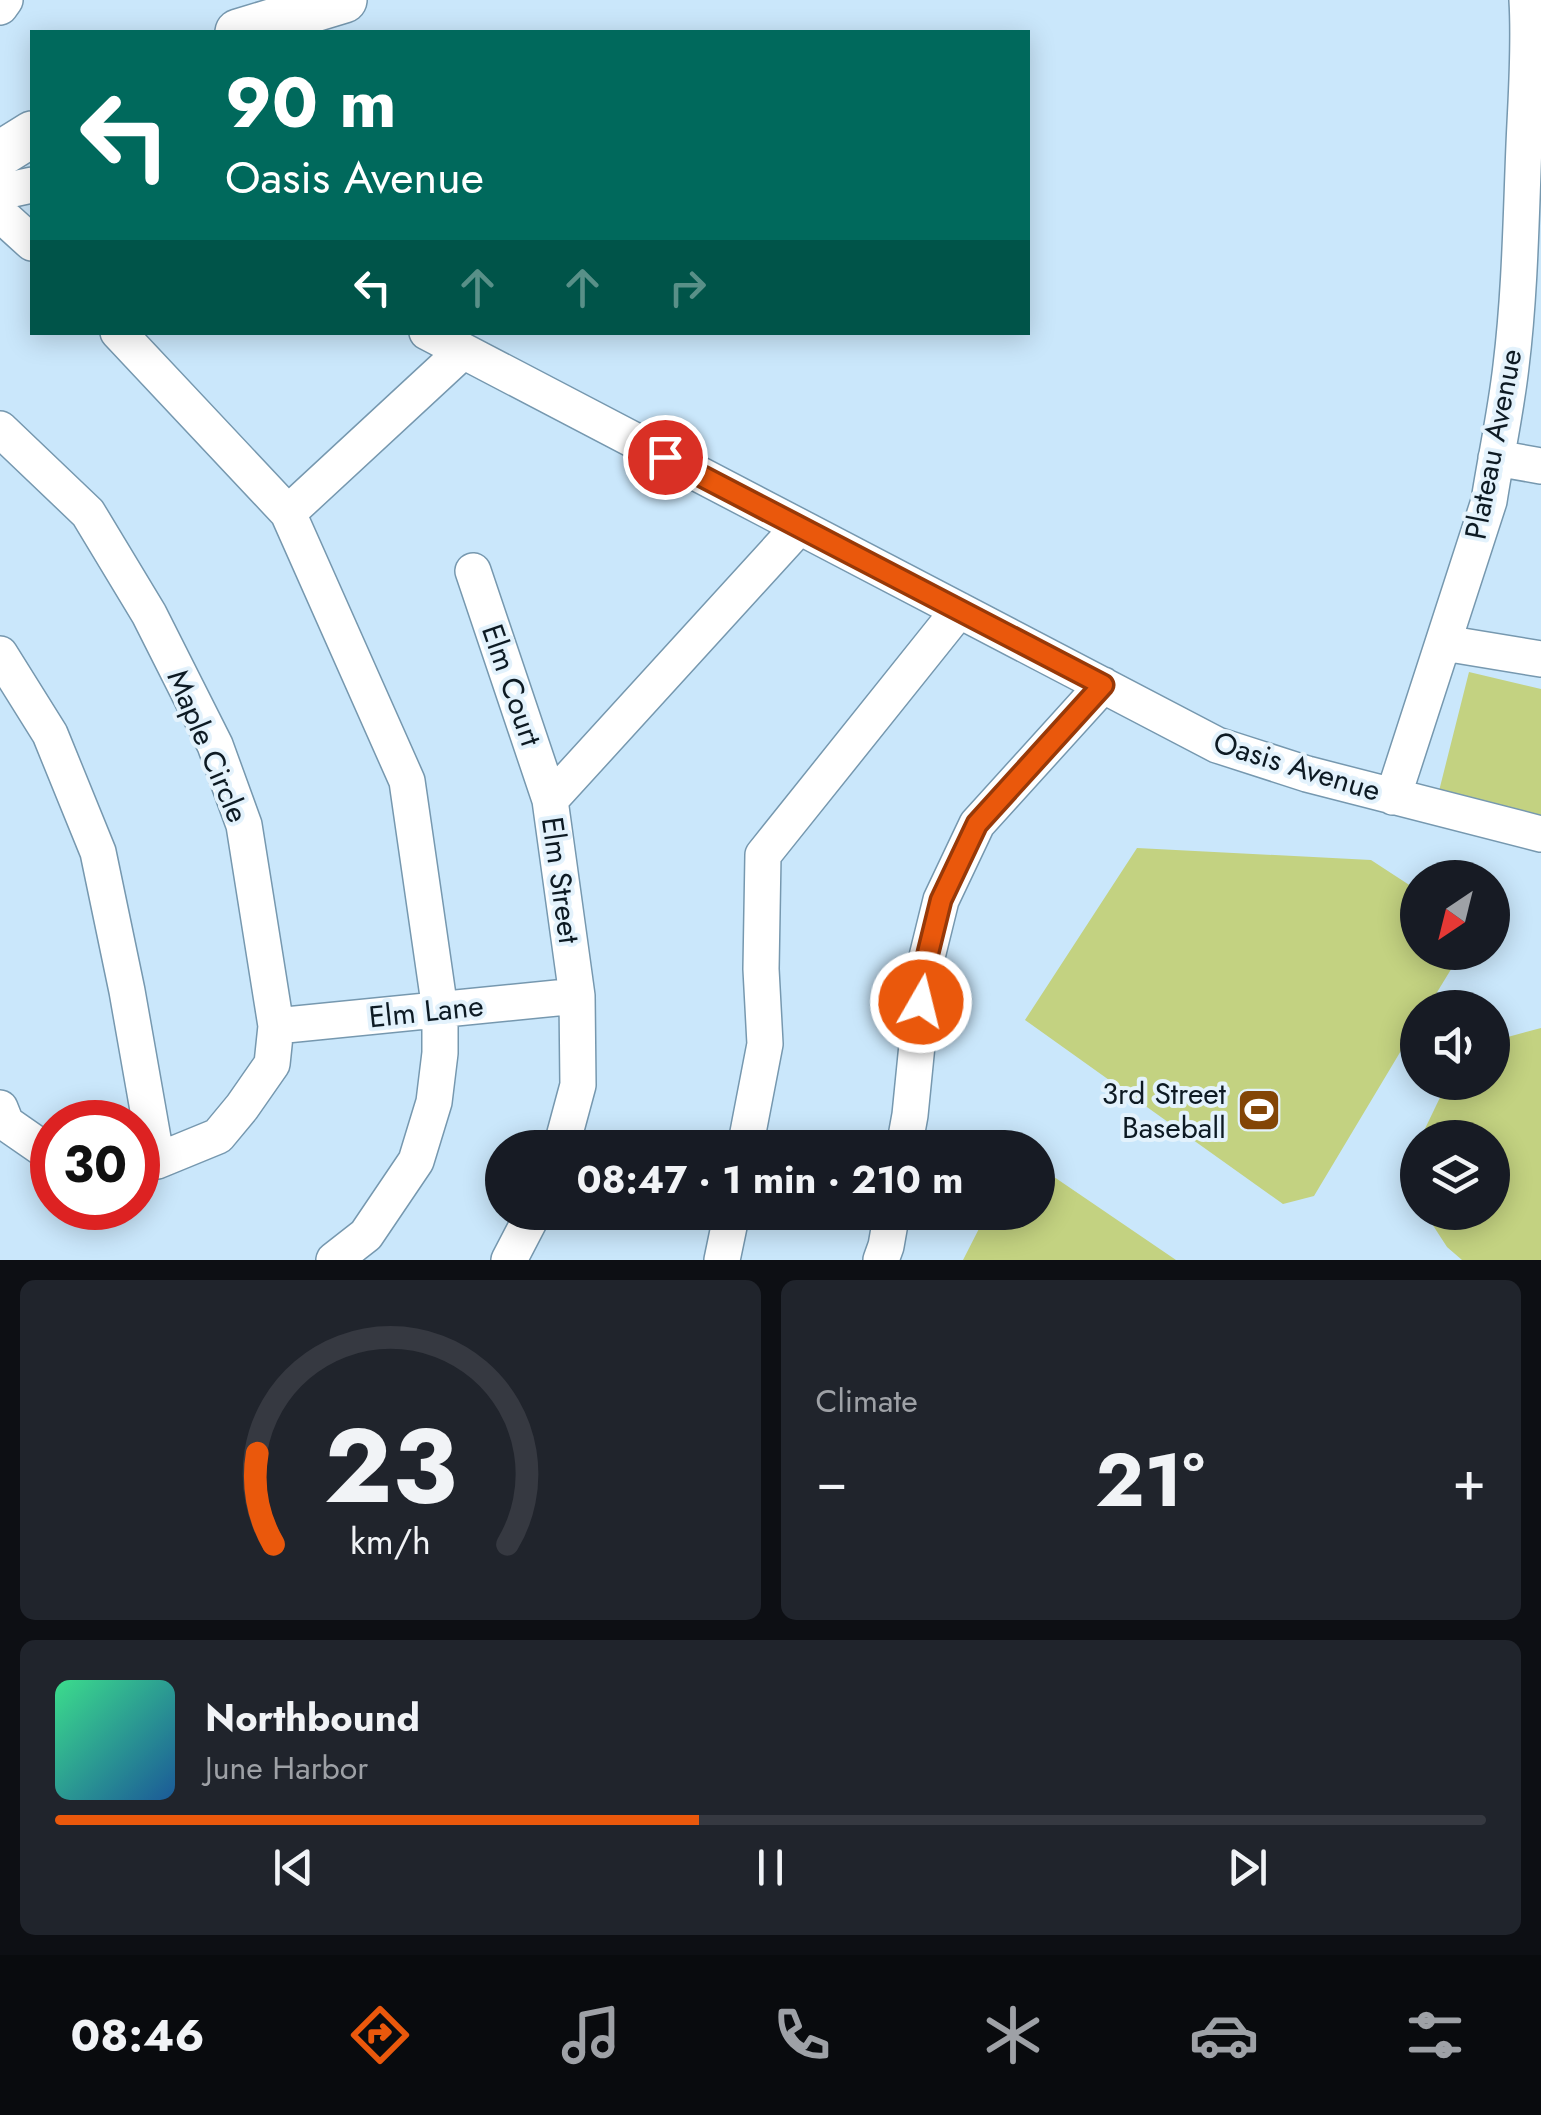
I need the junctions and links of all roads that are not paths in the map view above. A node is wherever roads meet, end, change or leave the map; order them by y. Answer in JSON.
{"nodes":[{"id":1,"x":6,"y":0,"type":"edge"},
{"id":2,"x":344,"y":0,"type":"edge"},
{"id":3,"x":1527,"y":0,"type":"edge"},
{"id":4,"x":0,"y":7,"type":"edge"},
{"id":5,"x":245,"y":30,"type":"edge"},
{"id":6,"x":1534,"y":88,"type":"edge"},
{"id":7,"x":30,"y":135,"type":"edge"},
{"id":8,"x":0,"y":154,"type":"edge"},
{"id":9,"x":30,"y":186,"type":"edge"},
{"id":10,"x":0,"y":192,"type":"edge"},
{"id":11,"x":0,"y":214,"type":"edge"},
{"id":12,"x":30,"y":242,"type":"edge"},
{"id":13,"x":1529,"y":282,"type":"edge"},
{"id":14,"x":121,"y":335,"type":"edge"},
{"id":15,"x":432,"y":335,"type":"edge"},
{"id":16,"x":463,"y":352,"type":"junction"},
{"id":17,"x":0,"y":430,"type":"edge"},
{"id":18,"x":1496,"y":458,"type":"junction"},
{"id":19,"x":1541,"y":466,"type":"edge"},
{"id":20,"x":288,"y":513,"type":"junction"},
{"id":21,"x":799,"y":527,"type":"junction"},
{"id":22,"x":473,"y":571,"type":"dead end"},
{"id":23,"x":959,"y":610,"type":"junction"},
{"id":24,"x":1444,"y":644,"type":"junction"},
{"id":25,"x":0,"y":654,"type":"edge"},
{"id":26,"x":1541,"y":659,"type":"edge"},
{"id":27,"x":1103,"y":685,"type":"junction"},
{"id":28,"x":1393,"y":796,"type":"junction"},
{"id":29,"x":550,"y":800,"type":"junction"},
{"id":30,"x":1541,"y":834,"type":"edge"},
{"id":31,"x":577,"y":996,"type":"junction"},
{"id":32,"x":440,"y":1010,"type":"junction"},
{"id":33,"x":276,"y":1026,"type":"junction"},
{"id":34,"x":140,"y":1100,"type":"edge"},
{"id":35,"x":2,"y":1119,"type":"edge"},
{"id":36,"x":567,"y":1130,"type":"edge"},
{"id":37,"x":748,"y":1130,"type":"edge"},
{"id":38,"x":907,"y":1130,"type":"edge"},
{"id":39,"x":30,"y":1139,"type":"edge"},
{"id":40,"x":160,"y":1158,"type":"edge"},
{"id":41,"x":525,"y":1230,"type":"edge"},
{"id":42,"x":728,"y":1230,"type":"edge"},
{"id":43,"x":889,"y":1230,"type":"edge"},
{"id":44,"x":334,"y":1260,"type":"edge"},
{"id":45,"x":509,"y":1260,"type":"edge"},
{"id":46,"x":722,"y":1260,"type":"edge"},
{"id":47,"x":880,"y":1260,"type":"edge"}],
"edges":[{"from":1,"to":4,"type":"street"},
{"from":2,"to":5,"type":"main road"},
{"from":3,"to":6,"type":"street","name":"Plateau Avenue"},
{"from":6,"to":13,"type":"street","name":"Plateau Avenue"},
{"from":7,"to":8,"type":"main road"},
{"from":9,"to":10,"type":"street"},
{"from":11,"to":12,"type":"street"},
{"from":13,"to":18,"type":"street","name":"Plateau Avenue"},
{"from":14,"to":20,"type":"street"},
{"from":15,"to":16,"type":"street","name":"Oasis Avenue"},
{"from":16,"to":20,"type":"street"},
{"from":16,"to":21,"type":"street","name":"Oasis Avenue"},
{"from":17,"to":33,"type":"street","name":"Maple Circle"},
{"from":18,"to":19,"type":"street"},
{"from":18,"to":24,"type":"street","name":"Plateau Avenue"},
{"from":20,"to":32,"type":"street"},
{"from":21,"to":23,"type":"street","name":"Oasis Avenue"},
{"from":21,"to":29,"type":"street","name":"Elm Street"},
{"from":22,"to":29,"type":"street","name":"Elm Court"},
{"from":23,"to":27,"type":"street","name":"Oasis Avenue"},
{"from":23,"to":37,"type":"street"},
{"from":24,"to":26,"type":"street"},
{"from":24,"to":28,"type":"street","name":"Plateau Avenue"},
{"from":25,"to":34,"type":"street"},
{"from":27,"to":28,"type":"street","name":"Oasis Avenue"},
{"from":27,"to":38,"type":"street"},
{"from":28,"to":30,"type":"street","name":"Oasis Avenue"},
{"from":29,"to":31,"type":"street","name":"Elm Street"},
{"from":31,"to":32,"type":"street","name":"Elm Lane"},
{"from":31,"to":36,"type":"street","name":"Elm Street"},
{"from":32,"to":33,"type":"street","name":"Elm Lane"},
{"from":32,"to":44,"type":"street"},
{"from":33,"to":40,"type":"street","name":"Maple Circle"},
{"from":35,"to":39,"type":"street"},
{"from":41,"to":45,"type":"street"},
{"from":42,"to":46,"type":"street"},
{"from":43,"to":47,"type":"street"}]}
